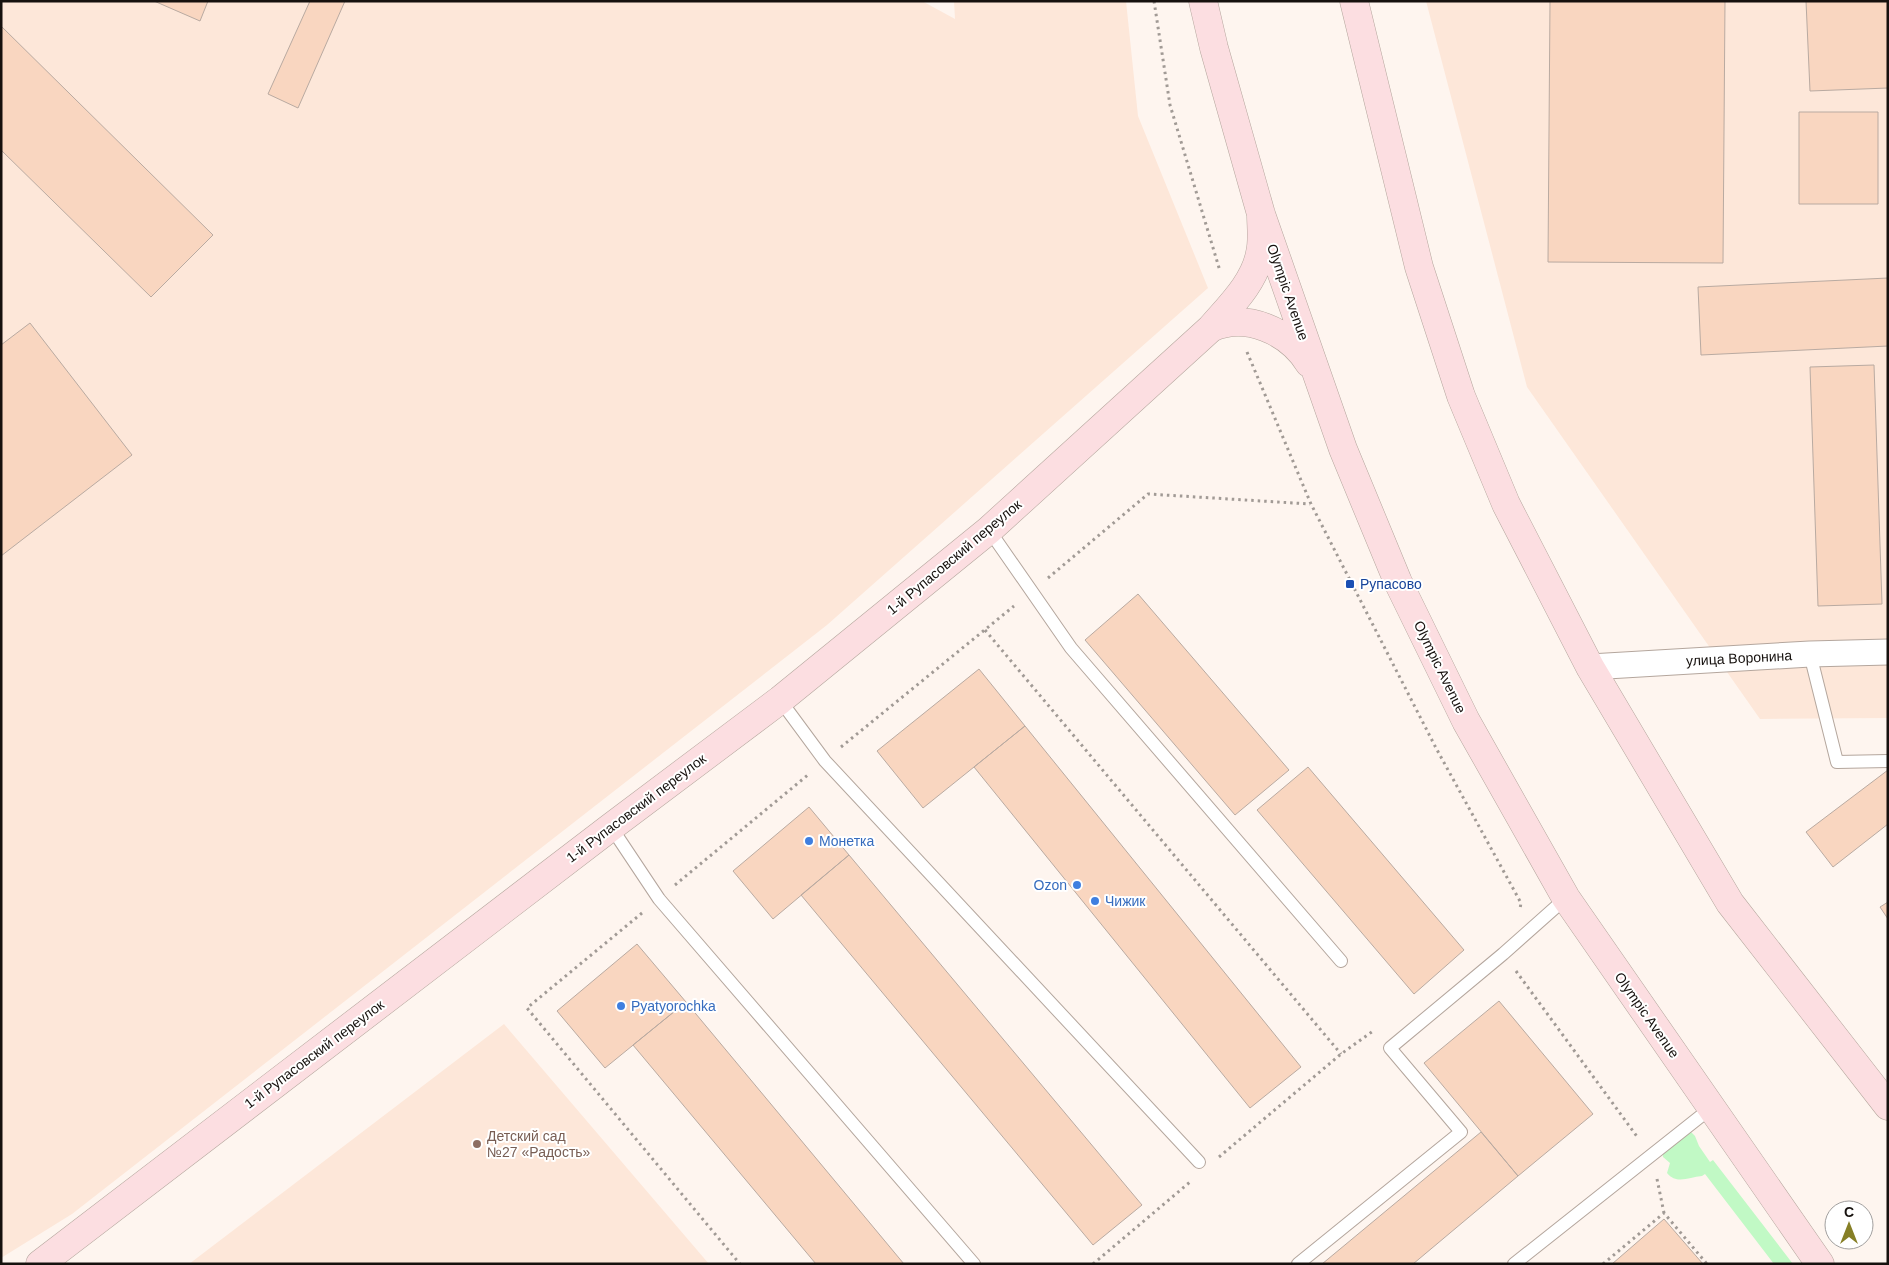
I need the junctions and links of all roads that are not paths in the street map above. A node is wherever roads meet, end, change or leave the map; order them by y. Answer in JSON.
{"nodes":[{"id":1,"x":1203,"y":1,"type":"edge"},
{"id":2,"x":1354,"y":1,"type":"edge"},
{"id":3,"x":1261,"y":214,"type":"junction"},
{"id":4,"x":1211,"y":328,"type":"junction"},
{"id":5,"x":1316,"y":375,"type":"junction"},
{"id":6,"x":989,"y":530,"type":"junction"},
{"id":7,"x":1888,"y":652,"type":"edge"},
{"id":8,"x":1810,"y":654,"type":"junction"},
{"id":9,"x":1590,"y":667,"type":"junction"},
{"id":10,"x":780,"y":700,"type":"junction"},
{"id":11,"x":1888,"y":761,"type":"edge"},
{"id":12,"x":611,"y":827,"type":"junction"},
{"id":13,"x":1566,"y":898,"type":"junction"},
{"id":14,"x":1341,"y":961,"type":"dead end"},
{"id":15,"x":1888,"y":1106,"type":"edge"},
{"id":16,"x":1711,"y":1108,"type":"junction"},
{"id":17,"x":1199,"y":1162,"type":"dead end"},
{"id":18,"x":48,"y":1262,"type":"edge"},
{"id":19,"x":974,"y":1264,"type":"edge"},
{"id":20,"x":1298,"y":1264,"type":"edge"},
{"id":21,"x":1514,"y":1264,"type":"edge"},
{"id":22,"x":1820,"y":1264,"type":"edge"}],
"edges":[{"from":1,"to":3,"type":"main road","name":"Olympic Avenue"},
{"from":2,"to":9,"type":"main road"},
{"from":3,"to":4,"type":"main road","name":"1-й Рупасовский переулок"},
{"from":3,"to":5,"type":"main road","name":"Olympic Avenue"},
{"from":4,"to":5,"type":"main road","name":"1-й Рупасовский переулок"},
{"from":4,"to":6,"type":"main road","name":"1-й Рупасовский переулок"},
{"from":5,"to":13,"type":"main road","name":"Olympic Avenue"},
{"from":6,"to":10,"type":"main road","name":"1-й Рупасовский переулок"},
{"from":6,"to":14,"type":"lane"},
{"from":7,"to":8,"type":"street","name":"улица Воронина"},
{"from":8,"to":9,"type":"street","name":"улица Воронина"},
{"from":8,"to":11,"type":"lane"},
{"from":9,"to":15,"type":"main road"},
{"from":10,"to":12,"type":"main road","name":"1-й Рупасовский переулок"},
{"from":10,"to":17,"type":"lane"},
{"from":12,"to":18,"type":"main road","name":"1-й Рупасовский переулок"},
{"from":12,"to":19,"type":"lane"},
{"from":13,"to":16,"type":"main road","name":"Olympic Avenue"},
{"from":13,"to":20,"type":"lane"},
{"from":16,"to":21,"type":"lane"},
{"from":16,"to":22,"type":"main road","name":"Olympic Avenue"}]}
